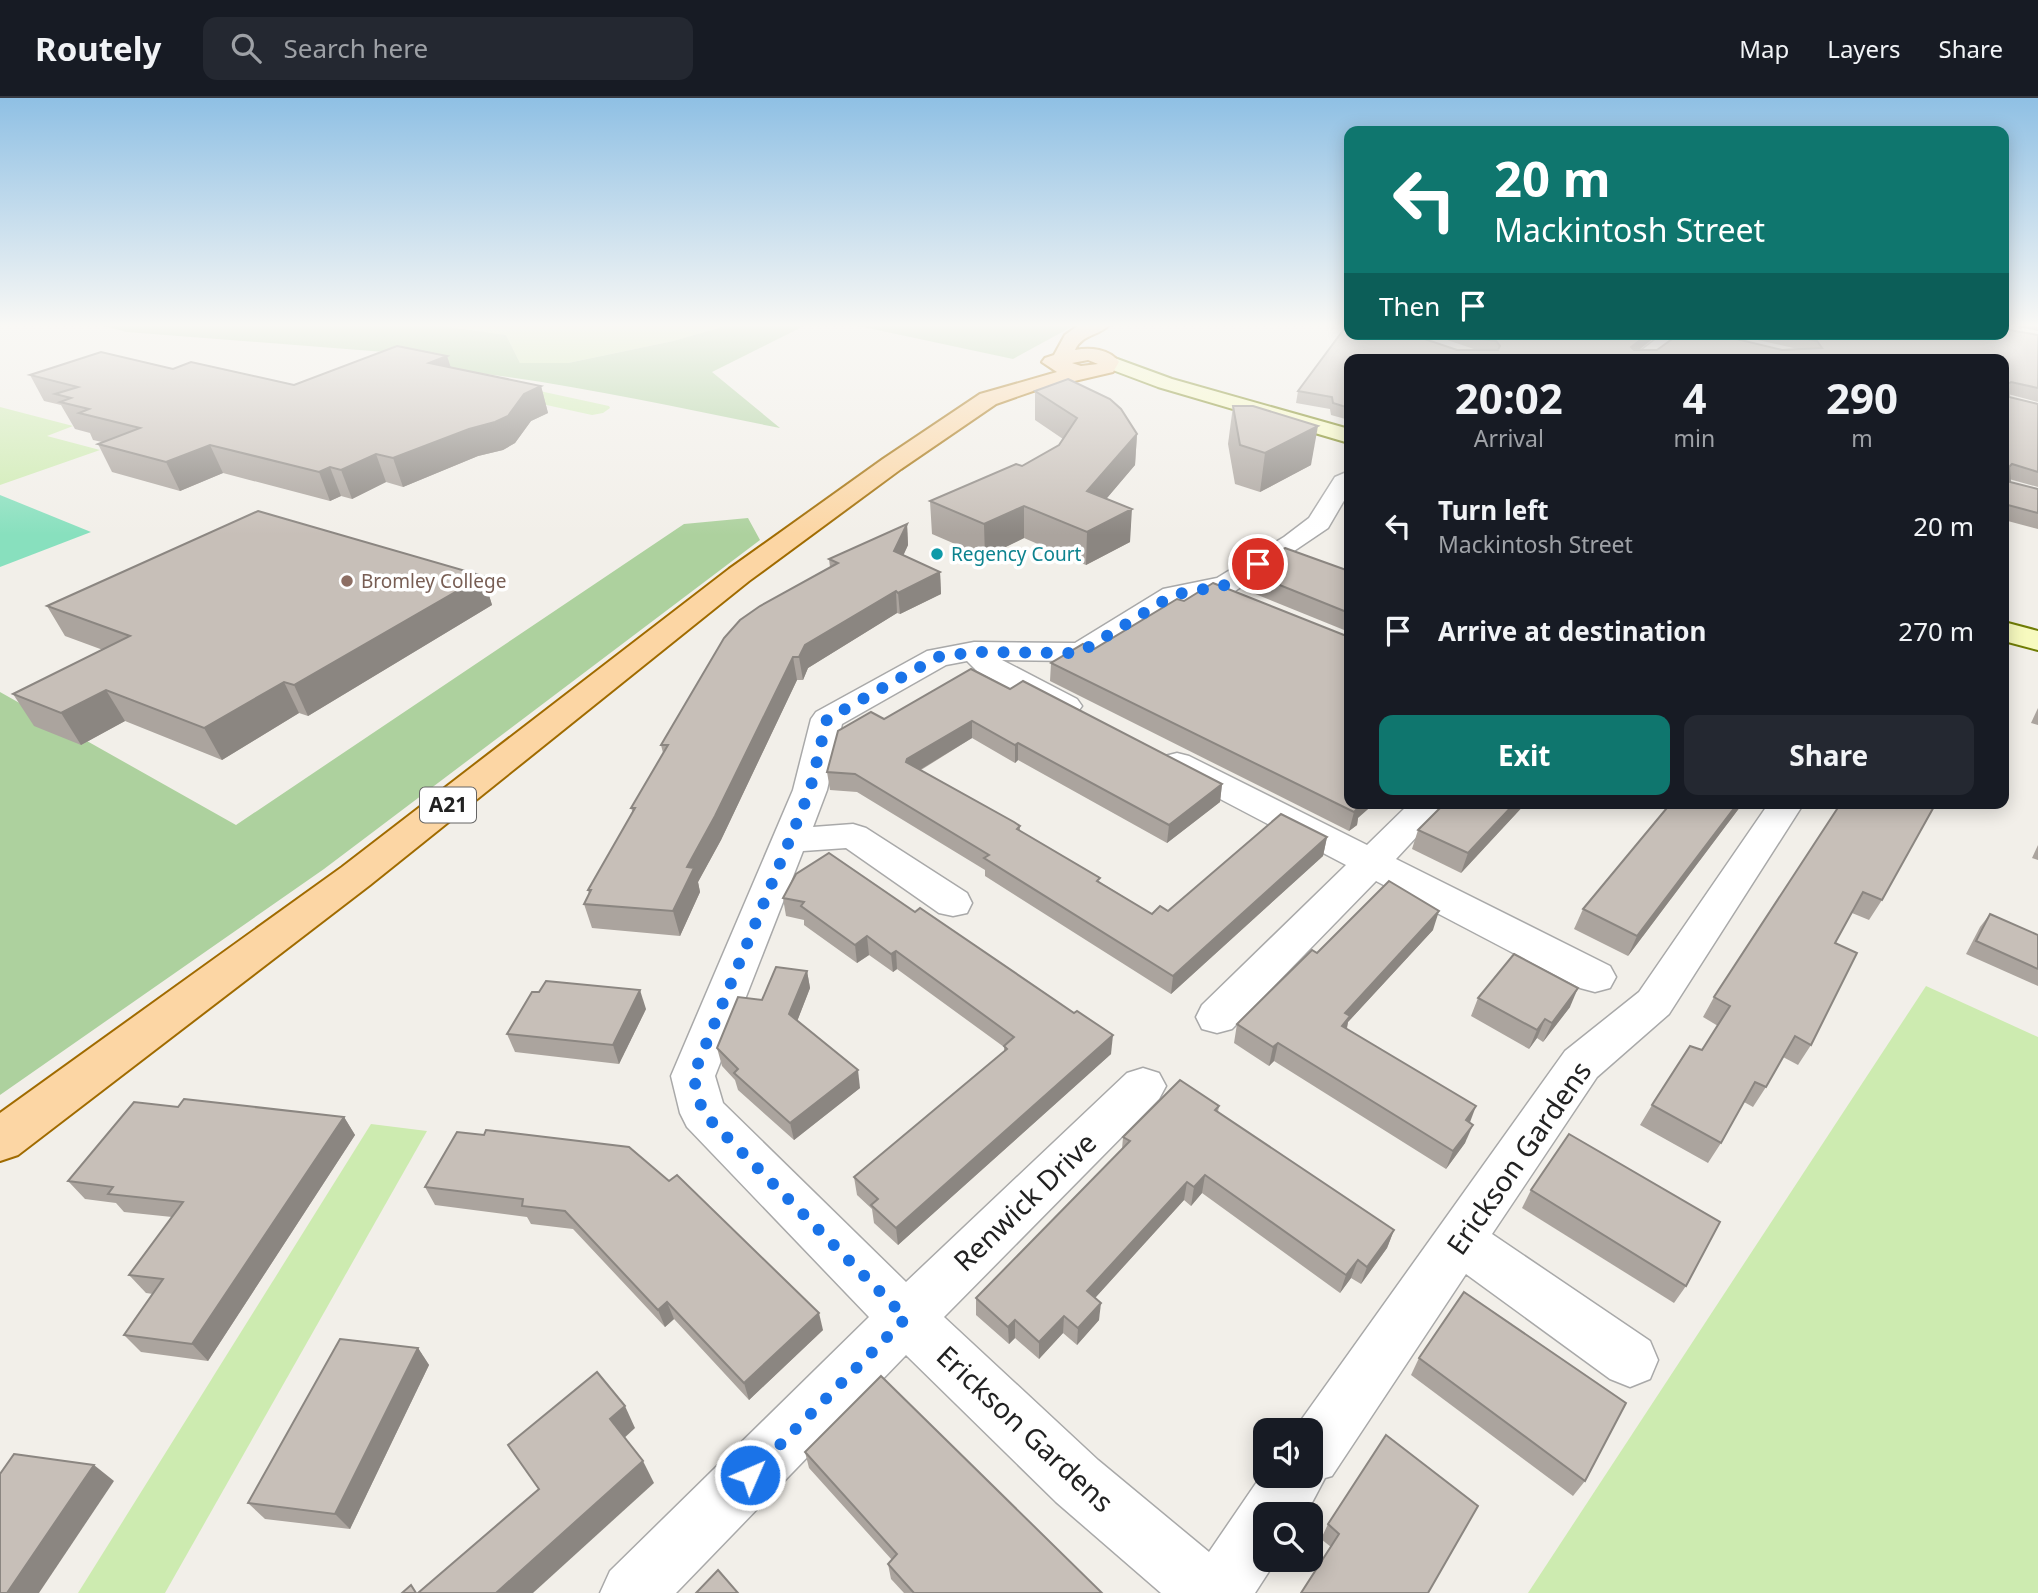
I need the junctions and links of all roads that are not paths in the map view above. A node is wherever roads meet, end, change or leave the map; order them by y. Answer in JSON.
{"nodes":[{"id":1,"x":987,"y":395,"type":"edge"},
{"id":2,"x":1000,"y":395,"type":"edge"},
{"id":3,"x":1207,"y":395,"type":"edge"},
{"id":4,"x":988,"y":399,"type":"junction"},
{"id":5,"x":1344,"y":435,"type":"edge"},
{"id":6,"x":1344,"y":481,"type":"edge"},
{"id":7,"x":1211,"y":588,"type":"junction"},
{"id":8,"x":1248,"y":604,"type":"edge"},
{"id":9,"x":2009,"y":632,"type":"edge"},
{"id":10,"x":2038,"y":641,"type":"edge"},
{"id":11,"x":974,"y":652,"type":"junction"},
{"id":12,"x":1098,"y":722,"type":"edge"},
{"id":13,"x":1147,"y":747,"type":"edge"},
{"id":14,"x":1425,"y":809,"type":"edge"},
{"id":15,"x":1783,"y":809,"type":"edge"},
{"id":16,"x":790,"y":840,"type":"junction"},
{"id":17,"x":1372,"y":863,"type":"junction"},
{"id":18,"x":953,"y":903,"type":"dead end"},
{"id":19,"x":1595,"y":977,"type":"dead end"},
{"id":20,"x":1217,"y":1017,"type":"dead end"},
{"id":21,"x":1143,"y":1086,"type":"dead end"},
{"id":22,"x":0,"y":1140,"type":"edge"},
{"id":23,"x":1461,"y":1241,"type":"junction"},
{"id":24,"x":906,"y":1318,"type":"junction"},
{"id":25,"x":1630,"y":1360,"type":"dead end"},
{"id":26,"x":1323,"y":1438,"type":"edge"},
{"id":27,"x":1253,"y":1541,"type":"edge"},
{"id":28,"x":632,"y":1593,"type":"edge"},
{"id":29,"x":1209,"y":1593,"type":"edge"},
{"id":30,"x":1218,"y":1593,"type":"edge"}],
"edges":[{"from":1,"to":4,"type":"main road","number":"A21"},
{"from":2,"to":4,"type":"main road","number":"A21"},
{"from":3,"to":5,"type":"street"},
{"from":4,"to":22,"type":"main road","number":"A21"},
{"from":6,"to":7,"type":"street","name":"Erickson Gardens"},
{"from":7,"to":8,"type":"street"},
{"from":7,"to":11,"type":"street","name":"Erickson Gardens"},
{"from":9,"to":10,"type":"street"},
{"from":11,"to":12,"type":"street"},
{"from":11,"to":16,"type":"street","name":"Erickson Gardens"},
{"from":13,"to":17,"type":"street"},
{"from":14,"to":17,"type":"street"},
{"from":15,"to":23,"type":"street","name":"Erickson Gardens"},
{"from":16,"to":18,"type":"street"},
{"from":16,"to":24,"type":"street","name":"Erickson Gardens"},
{"from":17,"to":19,"type":"street"},
{"from":17,"to":20,"type":"street"},
{"from":21,"to":24,"type":"street","name":"Renwick Drive"},
{"from":23,"to":25,"type":"street"},
{"from":23,"to":26,"type":"street","name":"Erickson Gardens"},
{"from":24,"to":28,"type":"street","name":"Renwick Drive"},
{"from":24,"to":29,"type":"street","name":"Erickson Gardens"},
{"from":27,"to":30,"type":"street"}]}
